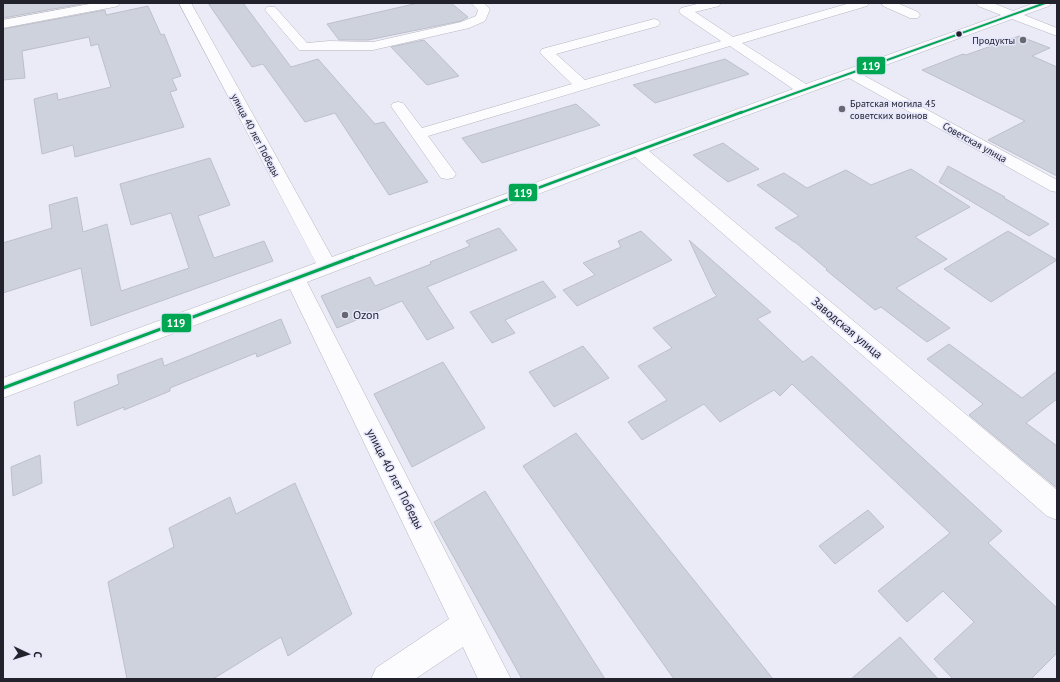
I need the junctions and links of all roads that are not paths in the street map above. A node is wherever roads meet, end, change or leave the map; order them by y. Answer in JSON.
{"nodes":[{"id":1,"x":114,"y":3,"type":"edge"},
{"id":2,"x":185,"y":3,"type":"edge"},
{"id":3,"x":477,"y":3,"type":"edge"},
{"id":4,"x":715,"y":3,"type":"edge"},
{"id":5,"x":863,"y":3,"type":"edge"},
{"id":6,"x":887,"y":3,"type":"edge"},
{"id":7,"x":982,"y":3,"type":"edge"},
{"id":8,"x":1045,"y":3,"type":"edge"},
{"id":9,"x":271,"y":10,"type":"dead end"},
{"id":10,"x":914,"y":15,"type":"dead end"},
{"id":11,"x":1012,"y":15,"type":"junction"},
{"id":12,"x":654,"y":23,"type":"dead end"},
{"id":13,"x":3,"y":24,"type":"edge"},
{"id":14,"x":1057,"y":32,"type":"edge"},
{"id":15,"x":731,"y":42,"type":"junction"},
{"id":16,"x":851,"y":74,"type":"junction"},
{"id":17,"x":581,"y":85,"type":"junction"},
{"id":18,"x":805,"y":90,"type":"junction"},
{"id":19,"x":398,"y":106,"type":"dead end"},
{"id":20,"x":418,"y":134,"type":"junction"},
{"id":21,"x":637,"y":150,"type":"junction"},
{"id":22,"x":447,"y":174,"type":"dead end"},
{"id":23,"x":1057,"y":187,"type":"edge"},
{"id":24,"x":328,"y":267,"type":"junction"},
{"id":25,"x":295,"y":279,"type":"junction"},
{"id":26,"x":3,"y":388,"type":"edge"},
{"id":27,"x":1057,"y":507,"type":"edge"},
{"id":28,"x":468,"y":625,"type":"junction"},
{"id":29,"x":387,"y":679,"type":"edge"},
{"id":30,"x":495,"y":679,"type":"edge"}],
"edges":[{"from":1,"to":13,"type":"street"},
{"from":2,"to":24,"type":"street","name":"улица 40 лет Победы"},
{"from":3,"to":9,"type":"street"},
{"from":4,"to":15,"type":"street"},
{"from":5,"to":15,"type":"street"},
{"from":6,"to":10,"type":"street"},
{"from":7,"to":11,"type":"street"},
{"from":8,"to":11,"type":"street"},
{"from":11,"to":14,"type":"street"},
{"from":11,"to":16,"type":"street"},
{"from":12,"to":17,"type":"street"},
{"from":15,"to":17,"type":"street"},
{"from":15,"to":18,"type":"street"},
{"from":16,"to":18,"type":"street"},
{"from":16,"to":23,"type":"street","name":"Советская улица"},
{"from":17,"to":20,"type":"street"},
{"from":18,"to":21,"type":"street"},
{"from":19,"to":20,"type":"street"},
{"from":20,"to":22,"type":"street"},
{"from":21,"to":24,"type":"street"},
{"from":21,"to":27,"type":"street","name":"Заводская улица"},
{"from":24,"to":25,"type":"street"},
{"from":25,"to":26,"type":"street"},
{"from":25,"to":28,"type":"street","name":"улица 40 лет Победы"},
{"from":28,"to":29,"type":"street"},
{"from":28,"to":30,"type":"street","name":"улица 40 лет Победы"}]}
